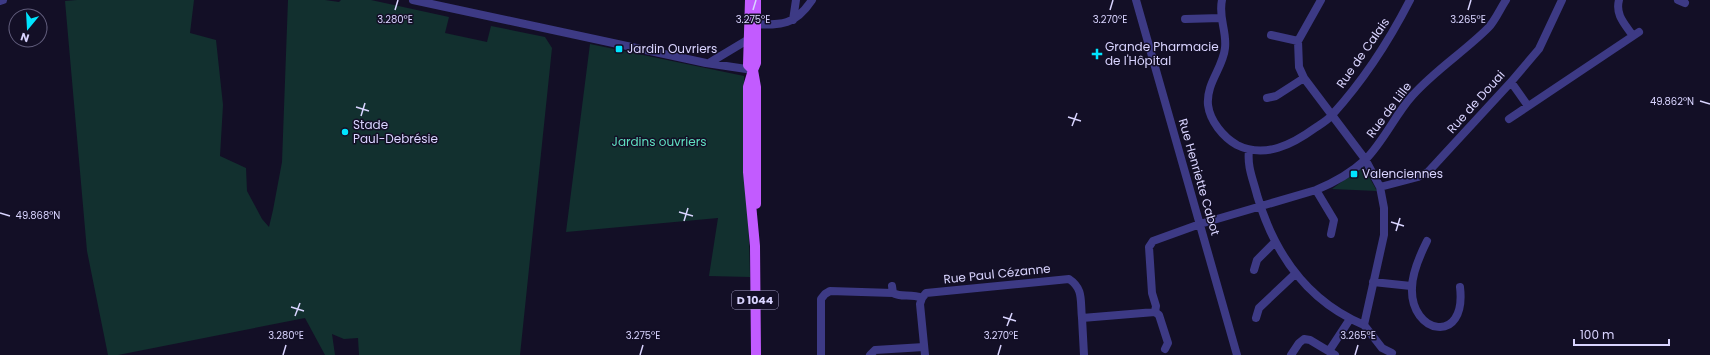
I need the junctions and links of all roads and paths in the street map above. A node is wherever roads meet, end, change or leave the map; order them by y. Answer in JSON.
{"nodes":[{"id":1,"x":413,"y":0,"type":"edge"},
{"id":2,"x":750,"y":0,"type":"edge"},
{"id":3,"x":756,"y":0,"type":"edge"},
{"id":4,"x":796,"y":0,"type":"edge"},
{"id":5,"x":812,"y":0,"type":"edge"},
{"id":6,"x":1222,"y":0,"type":"edge"},
{"id":7,"x":1410,"y":0,"type":"edge"},
{"id":8,"x":1506,"y":0,"type":"edge"},
{"id":9,"x":1562,"y":0,"type":"edge"},
{"id":10,"x":1619,"y":0,"type":"edge"},
{"id":11,"x":1320,"y":1,"type":"edge"},
{"id":12,"x":1137,"y":2,"type":"edge"},
{"id":13,"x":1221,"y":18,"type":"junction"},
{"id":14,"x":1186,"y":19,"type":"dead end"},
{"id":15,"x":793,"y":20,"type":"junction"},
{"id":16,"x":753,"y":24,"type":"junction"},
{"id":17,"x":1271,"y":35,"type":"dead end"},
{"id":18,"x":749,"y":39,"type":"junction"},
{"id":19,"x":1298,"y":41,"type":"junction"},
{"id":20,"x":709,"y":63,"type":"junction"},
{"id":21,"x":753,"y":70,"type":"junction"},
{"id":22,"x":1304,"y":78,"type":"junction"},
{"id":23,"x":1511,"y":82,"type":"junction"},
{"id":24,"x":1267,"y":98,"type":"dead end"},
{"id":25,"x":1528,"y":106,"type":"junction"},
{"id":26,"x":1331,"y":116,"type":"junction"},
{"id":27,"x":1509,"y":119,"type":"dead end"},
{"id":28,"x":1249,"y":150,"type":"junction"},
{"id":29,"x":1365,"y":159,"type":"junction"},
{"id":30,"x":1380,"y":187,"type":"junction"},
{"id":31,"x":1316,"y":190,"type":"junction"},
{"id":32,"x":1260,"y":206,"type":"junction"},
{"id":33,"x":1200,"y":224,"type":"junction"},
{"id":34,"x":1331,"y":234,"type":"dead end"},
{"id":35,"x":1427,"y":241,"type":"dead end"},
{"id":36,"x":1275,"y":242,"type":"junction"},
{"id":37,"x":1254,"y":270,"type":"dead end"},
{"id":38,"x":1295,"y":274,"type":"junction"},
{"id":39,"x":1373,"y":282,"type":"junction"},
{"id":40,"x":1412,"y":286,"type":"junction"},
{"id":41,"x":1460,"y":287,"type":"dead end"},
{"id":42,"x":922,"y":298,"type":"junction"},
{"id":43,"x":1154,"y":312,"type":"junction"},
{"id":44,"x":1082,"y":318,"type":"junction"},
{"id":45,"x":1256,"y":318,"type":"dead end"},
{"id":46,"x":1350,"y":319,"type":"junction"},
{"id":47,"x":1364,"y":325,"type":"junction"},
{"id":48,"x":1165,"y":349,"type":"dead end"},
{"id":49,"x":924,"y":351,"type":"edge"},
{"id":50,"x":1332,"y":353,"type":"edge"},
{"id":51,"x":1392,"y":353,"type":"dead end"},
{"id":52,"x":756,"y":355,"type":"edge"},
{"id":53,"x":822,"y":355,"type":"edge"},
{"id":54,"x":870,"y":355,"type":"edge"},
{"id":55,"x":1084,"y":355,"type":"edge"},
{"id":56,"x":1237,"y":355,"type":"edge"},
{"id":57,"x":1291,"y":355,"type":"edge"}],
"edges":[{"from":1,"to":20,"type":"street"},
{"from":2,"to":16,"type":"main road","number":"D 1044"},
{"from":3,"to":16,"type":"main road","number":"D 1044"},
{"from":4,"to":15,"type":"street"},
{"from":5,"to":15,"type":"street"},
{"from":6,"to":13,"type":"street"},
{"from":7,"to":26,"type":"street","name":"Rue de Calais"},
{"from":8,"to":29,"type":"street","name":"Rue de Lille"},
{"from":9,"to":23,"type":"street","name":"Rue de Douai"},
{"from":10,"to":25,"type":"street"},
{"from":11,"to":19,"type":"street"},
{"from":12,"to":33,"type":"street","name":"Rue Henriette Cabot"},
{"from":13,"to":14,"type":"street"},
{"from":13,"to":28,"type":"street"},
{"from":15,"to":16,"type":"street"},
{"from":16,"to":18,"type":"main road","number":"D 1044"},
{"from":16,"to":21,"type":"main road","number":"D 1044"},
{"from":17,"to":19,"type":"street"},
{"from":18,"to":20,"type":"street"},
{"from":18,"to":21,"type":"main road","number":"D 1044"},
{"from":19,"to":22,"type":"street"},
{"from":20,"to":21,"type":"street"},
{"from":21,"to":52,"type":"main road","number":"D 1044"},
{"from":22,"to":24,"type":"street"},
{"from":22,"to":26,"type":"street"},
{"from":23,"to":25,"type":"street"},
{"from":23,"to":30,"type":"street","name":"Rue de Douai"},
{"from":25,"to":27,"type":"street"},
{"from":26,"to":28,"type":"street","name":"Rue de Calais"},
{"from":26,"to":29,"type":"street"},
{"from":28,"to":32,"type":"street"},
{"from":29,"to":30,"type":"street"},
{"from":29,"to":31,"type":"street","name":"Rue de Lille"},
{"from":30,"to":39,"type":"street"},
{"from":31,"to":32,"type":"street","name":"Rue de Lille"},
{"from":31,"to":34,"type":"street"},
{"from":32,"to":33,"type":"street","name":"Rue de Lille"},
{"from":32,"to":36,"type":"street"},
{"from":33,"to":43,"type":"street","name":"Rue de Lille"},
{"from":33,"to":56,"type":"street","name":"Rue Henriette Cabot"},
{"from":35,"to":40,"type":"street"},
{"from":36,"to":37,"type":"street"},
{"from":36,"to":38,"type":"street"},
{"from":38,"to":45,"type":"street"},
{"from":38,"to":46,"type":"street"},
{"from":39,"to":40,"type":"street"},
{"from":39,"to":47,"type":"street"},
{"from":40,"to":41,"type":"street"},
{"from":42,"to":44,"type":"street","name":"Rue Paul Cézanne"},
{"from":42,"to":49,"type":"street"},
{"from":42,"to":53,"type":"street"},
{"from":43,"to":44,"type":"street"},
{"from":43,"to":48,"type":"street"},
{"from":44,"to":55,"type":"street"},
{"from":46,"to":47,"type":"street"},
{"from":46,"to":50,"type":"street"},
{"from":47,"to":51,"type":"street"},
{"from":49,"to":54,"type":"street"},
{"from":50,"to":57,"type":"street"}]}
